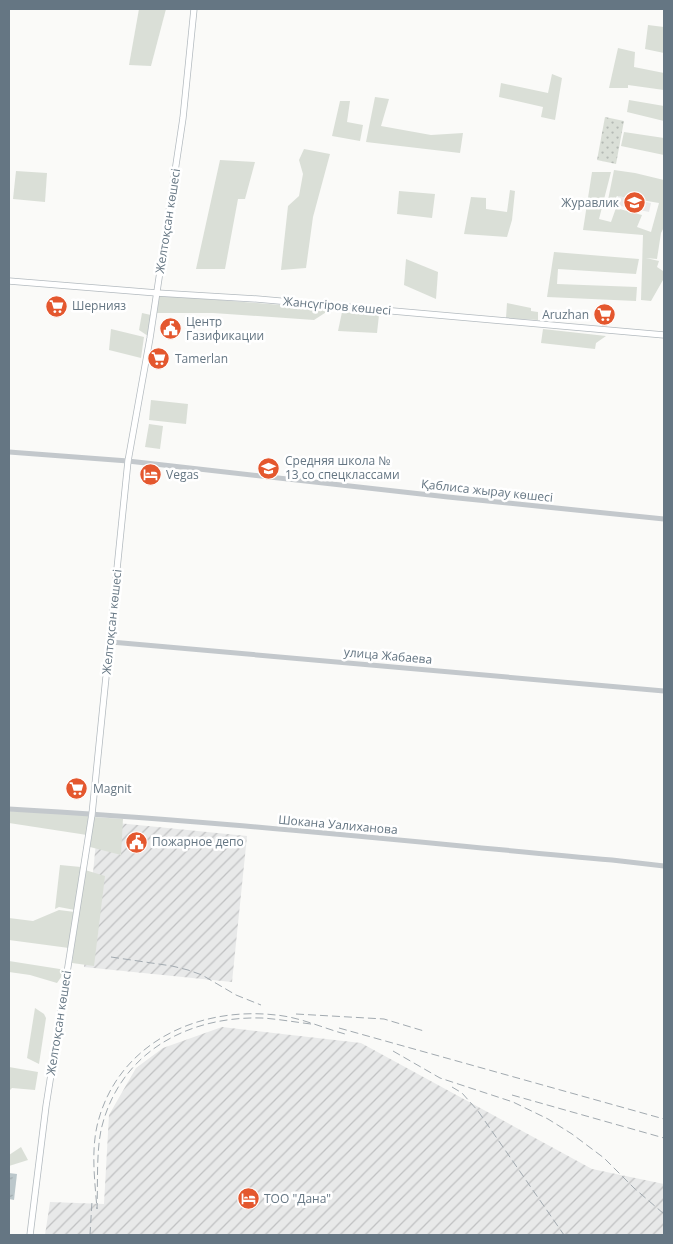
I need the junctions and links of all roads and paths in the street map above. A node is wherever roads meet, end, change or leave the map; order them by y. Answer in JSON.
{"nodes":[{"id":1,"x":194,"y":9,"type":"edge"},
{"id":2,"x":9,"y":281,"type":"edge"},
{"id":3,"x":157,"y":294,"type":"junction"},
{"id":4,"x":664,"y":335,"type":"edge"},
{"id":5,"x":9,"y":452,"type":"edge"},
{"id":6,"x":128,"y":461,"type":"junction"},
{"id":7,"x":664,"y":519,"type":"edge"},
{"id":8,"x":111,"y":642,"type":"junction"},
{"id":9,"x":664,"y":691,"type":"edge"},
{"id":10,"x":9,"y":809,"type":"edge"},
{"id":11,"x":92,"y":814,"type":"junction"},
{"id":12,"x":664,"y":866,"type":"edge"},
{"id":13,"x":30,"y":1235,"type":"edge"}],
"edges":[{"from":1,"to":3,"type":"main road","name":"Желтоқсан көшесі"},
{"from":2,"to":3,"type":"main road","name":"Жансүгіров көшесі"},
{"from":3,"to":4,"type":"main road","name":"Жансүгіров көшесі"},
{"from":3,"to":6,"type":"main road","name":"Желтоқсан көшесі"},
{"from":5,"to":6,"type":"street","name":"Қаблиса жырау көшесі"},
{"from":6,"to":7,"type":"street","name":"Қаблиса жырау көшесі"},
{"from":6,"to":8,"type":"main road","name":"Желтоқсан көшесі"},
{"from":8,"to":9,"type":"street","name":"улица Жабаева"},
{"from":8,"to":11,"type":"main road","name":"Желтоқсан көшесі"},
{"from":10,"to":11,"type":"street","name":"Шокана Уалиханова"},
{"from":11,"to":12,"type":"street","name":"Шокана Уалиханова"},
{"from":11,"to":13,"type":"main road","name":"Желтоқсан көшесі"}]}
